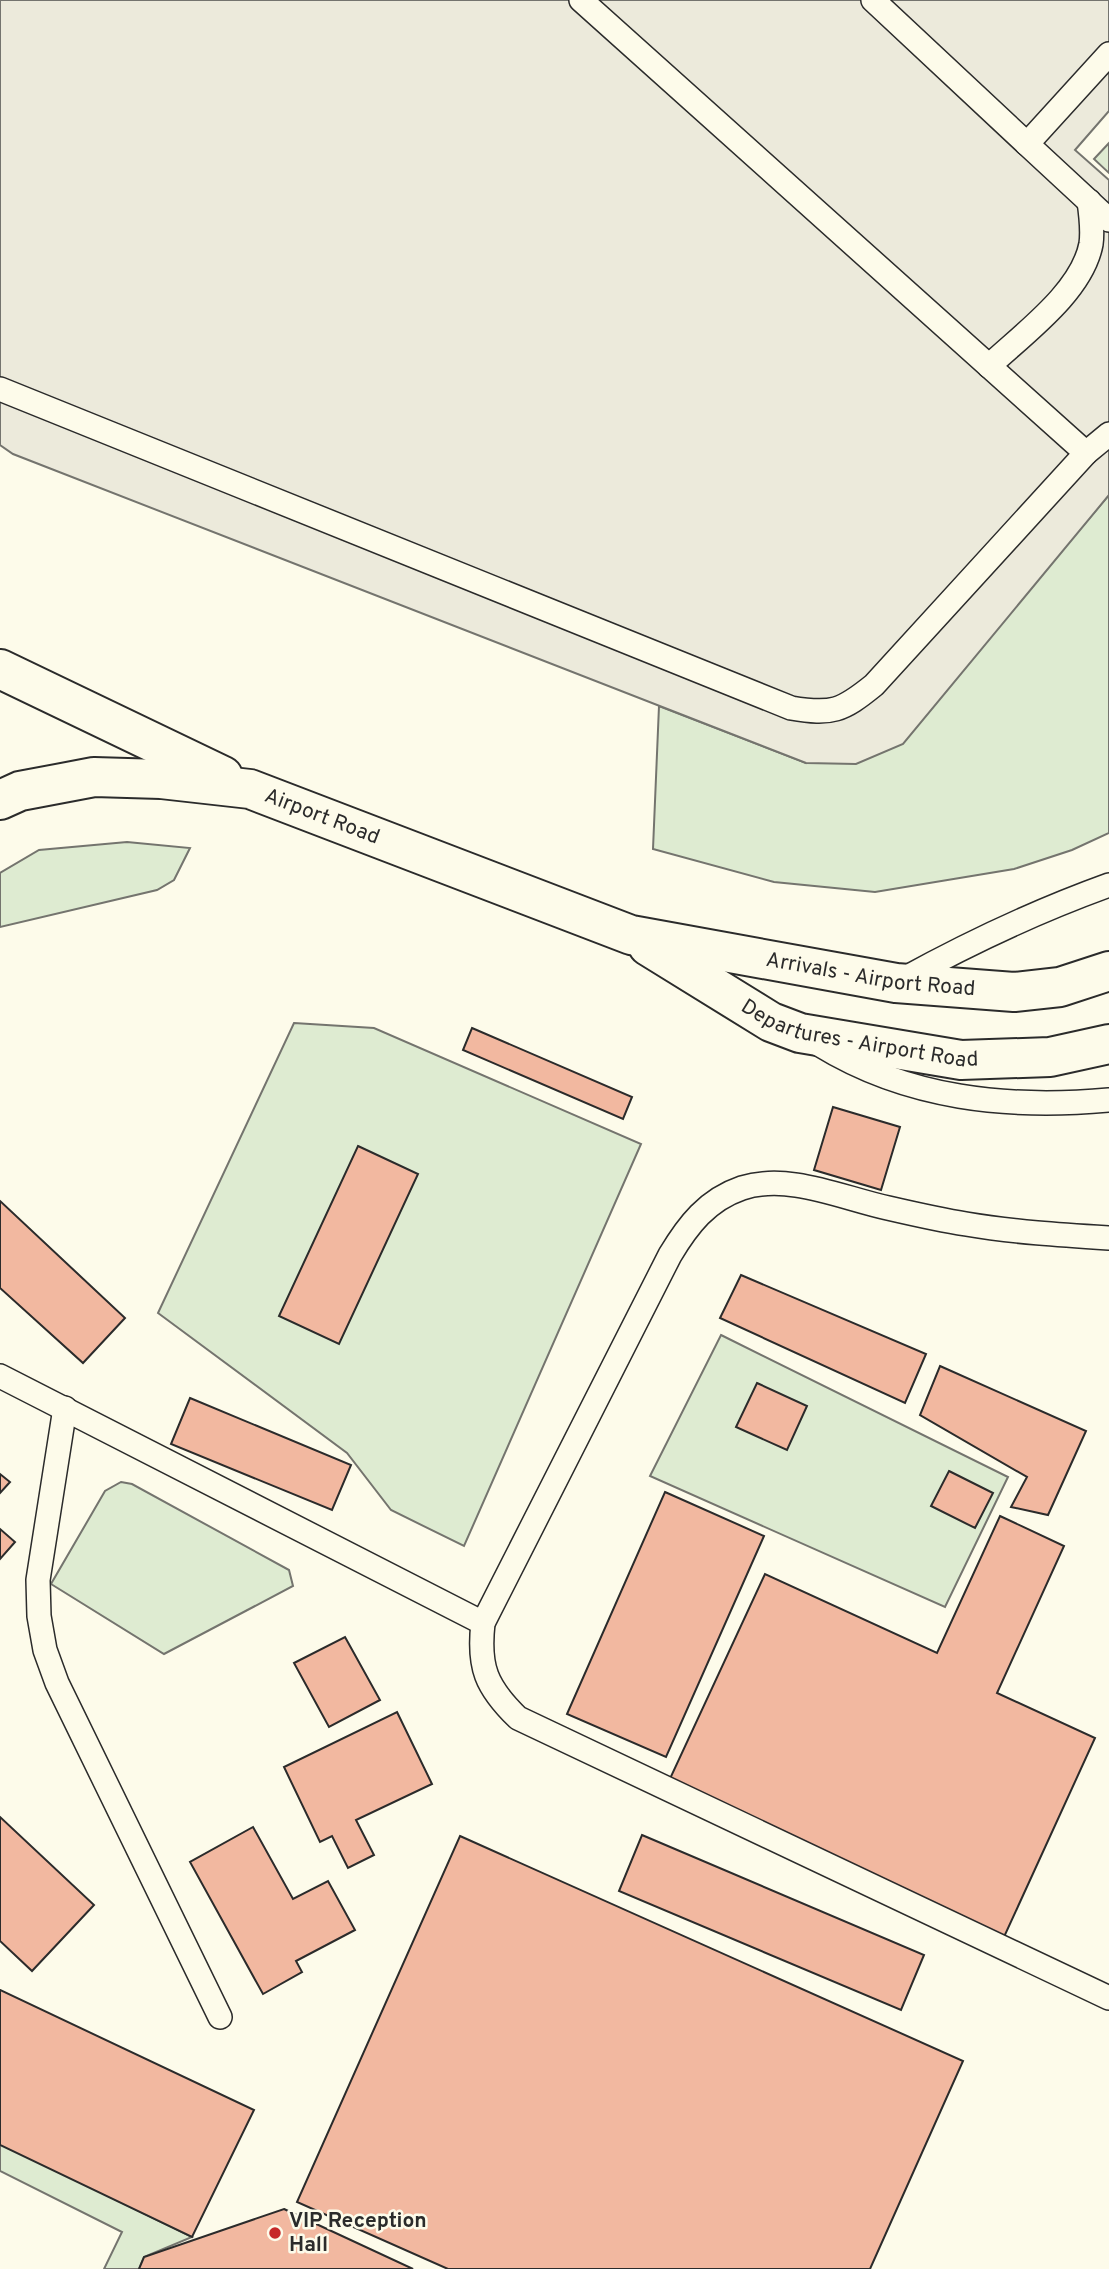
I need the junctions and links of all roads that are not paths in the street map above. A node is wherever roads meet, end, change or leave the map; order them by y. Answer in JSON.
{"nodes":[{"id":1,"x":581,"y":0,"type":"edge"},
{"id":2,"x":873,"y":0,"type":"edge"},
{"id":3,"x":1109,"y":54,"type":"edge"},
{"id":4,"x":1027,"y":144,"type":"junction"},
{"id":5,"x":1089,"y":201,"type":"junction"},
{"id":6,"x":1109,"y":220,"type":"edge"},
{"id":7,"x":989,"y":366,"type":"junction"},
{"id":8,"x":0,"y":389,"type":"edge"},
{"id":9,"x":1109,"y":434,"type":"edge"},
{"id":10,"x":1086,"y":453,"type":"junction"},
{"id":11,"x":0,"y":669,"type":"edge"},
{"id":12,"x":250,"y":789,"type":"junction"},
{"id":13,"x":0,"y":800,"type":"edge"},
{"id":14,"x":1109,"y":885,"type":"edge"},
{"id":15,"x":631,"y":935,"type":"junction"},
{"id":16,"x":1109,"y":971,"type":"edge"},
{"id":17,"x":897,"y":984,"type":"junction"},
{"id":18,"x":800,"y":1033,"type":"junction"},
{"id":19,"x":1109,"y":1044,"type":"edge"},
{"id":20,"x":1109,"y":1100,"type":"edge"},
{"id":21,"x":1109,"y":1238,"type":"edge"},
{"id":22,"x":0,"y":1376,"type":"edge"},
{"id":23,"x":65,"y":1408,"type":"junction"},
{"id":24,"x":484,"y":1623,"type":"junction"},
{"id":25,"x":1109,"y":1998,"type":"edge"},
{"id":26,"x":220,"y":2017,"type":"dead end"}],
"edges":[{"from":1,"to":7,"type":"lane"},
{"from":2,"to":4,"type":"lane"},
{"from":3,"to":4,"type":"lane"},
{"from":4,"to":5,"type":"lane"},
{"from":5,"to":6,"type":"lane"},
{"from":5,"to":7,"type":"lane"},
{"from":7,"to":10,"type":"lane"},
{"from":8,"to":10,"type":"lane"},
{"from":9,"to":10,"type":"lane"},
{"from":11,"to":12,"type":"main road"},
{"from":12,"to":13,"type":"main road","name":"Airport Road"},
{"from":12,"to":15,"type":"main road","name":"Airport Road"},
{"from":14,"to":17,"type":"lane"},
{"from":15,"to":17,"type":"main road","name":"Arrivals - Airport Road"},
{"from":15,"to":18,"type":"main road","name":"Departures - Airport Road"},
{"from":16,"to":17,"type":"main road","name":"Arrivals - Airport Road"},
{"from":18,"to":19,"type":"main road","name":"Departures - Airport Road"},
{"from":18,"to":20,"type":"lane"},
{"from":21,"to":24,"type":"lane"},
{"from":22,"to":23,"type":"lane"},
{"from":23,"to":24,"type":"lane"},
{"from":23,"to":26,"type":"lane"},
{"from":24,"to":25,"type":"lane"}]}
